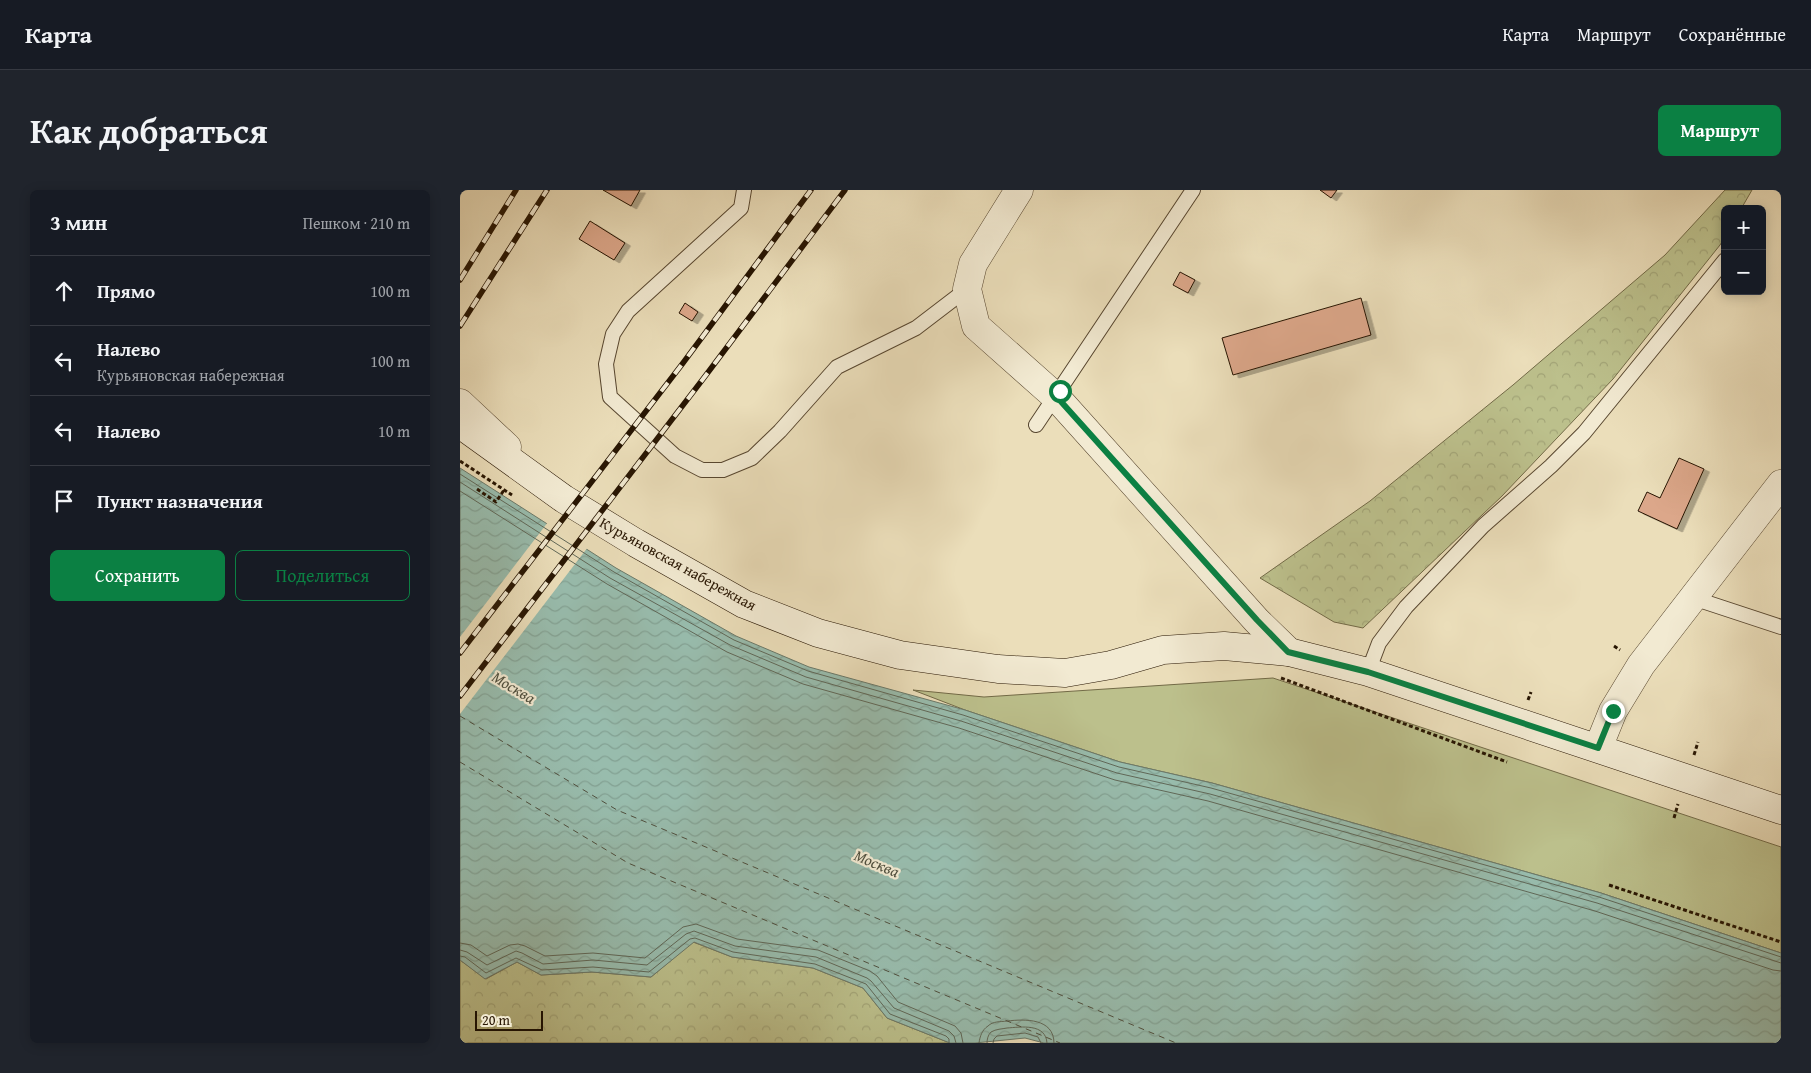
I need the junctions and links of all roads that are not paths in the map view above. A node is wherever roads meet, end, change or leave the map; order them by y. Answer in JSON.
{"nodes":[{"id":1,"x":744,"y":190,"type":"edge"},
{"id":2,"x":1019,"y":190,"type":"edge"},
{"id":3,"x":1193,"y":190,"type":"edge"},
{"id":4,"x":1721,"y":265,"type":"edge"},
{"id":5,"x":966,"y":289,"type":"junction"},
{"id":6,"x":1056,"y":396,"type":"junction"},
{"id":7,"x":460,"y":403,"type":"edge"},
{"id":8,"x":460,"y":424,"type":"edge"},
{"id":9,"x":1036,"y":425,"type":"dead end"},
{"id":10,"x":460,"y":437,"type":"edge"},
{"id":11,"x":1781,"y":484,"type":"edge"},
{"id":12,"x":564,"y":499,"type":"junction"},
{"id":13,"x":1693,"y":598,"type":"junction"},
{"id":14,"x":1781,"y":627,"type":"edge"},
{"id":15,"x":1284,"y":665,"type":"junction"},
{"id":16,"x":1368,"y":672,"type":"junction"},
{"id":17,"x":1598,"y":748,"type":"junction"},
{"id":18,"x":1781,"y":810,"type":"edge"}],
"edges":[{"from":1,"to":5,"type":"lane"},
{"from":2,"to":5,"type":"main road"},
{"from":3,"to":6,"type":"lane"},
{"from":4,"to":16,"type":"lane"},
{"from":5,"to":6,"type":"main road"},
{"from":6,"to":9,"type":"lane"},
{"from":6,"to":15,"type":"main road"},
{"from":7,"to":12,"type":"main road","name":"Курьяновская набережная"},
{"from":8,"to":12,"type":"main road"},
{"from":10,"to":12,"type":"main road","name":"Курьяновская набережная"},
{"from":11,"to":13,"type":"main road"},
{"from":12,"to":15,"type":"main road","name":"Курьяновская набережная"},
{"from":13,"to":14,"type":"lane"},
{"from":13,"to":17,"type":"main road"},
{"from":15,"to":16,"type":"main road","name":"Курьяновская набережная"},
{"from":16,"to":17,"type":"main road","name":"Курьяновская набережная"},
{"from":17,"to":18,"type":"main road","name":"Курьяновская набережная"}]}
